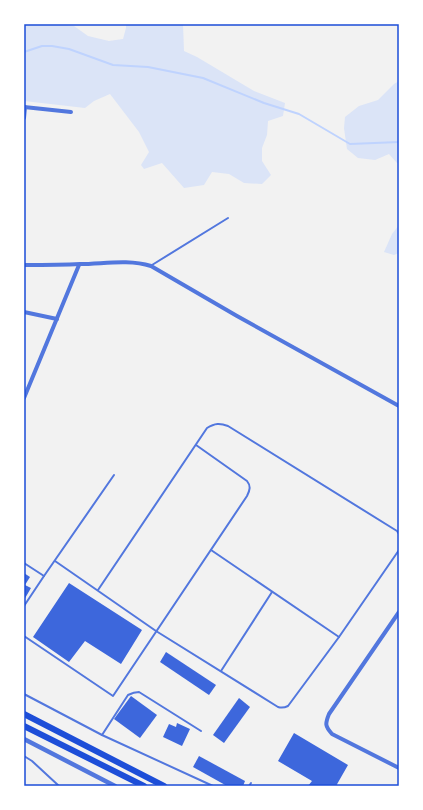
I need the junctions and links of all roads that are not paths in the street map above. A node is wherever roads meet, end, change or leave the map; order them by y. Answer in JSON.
{"nodes":[{"id":1,"x":24,"y":107,"type":"edge"},
{"id":2,"x":71,"y":112,"type":"dead end"},
{"id":3,"x":24,"y":118,"type":"edge"},
{"id":4,"x":228,"y":218,"type":"dead end"},
{"id":5,"x":79,"y":264,"type":"junction"},
{"id":6,"x":24,"y":266,"type":"edge"},
{"id":7,"x":151,"y":266,"type":"junction"},
{"id":8,"x":24,"y":312,"type":"edge"},
{"id":9,"x":57,"y":319,"type":"junction"},
{"id":10,"x":24,"y":398,"type":"edge"},
{"id":11,"x":399,"y":406,"type":"edge"},
{"id":12,"x":196,"y":445,"type":"junction"},
{"id":13,"x":114,"y":475,"type":"dead end"},
{"id":14,"x":399,"y":534,"type":"edge"},
{"id":15,"x":211,"y":550,"type":"junction"},
{"id":16,"x":399,"y":550,"type":"edge"},
{"id":17,"x":55,"y":560,"type":"junction"},
{"id":18,"x":24,"y":563,"type":"edge"},
{"id":19,"x":44,"y":576,"type":"junction"},
{"id":20,"x":98,"y":590,"type":"junction"},
{"id":21,"x":272,"y":592,"type":"junction"},
{"id":22,"x":24,"y":606,"type":"edge"},
{"id":23,"x":399,"y":612,"type":"edge"},
{"id":24,"x":156,"y":631,"type":"junction"},
{"id":25,"x":24,"y":636,"type":"edge"},
{"id":26,"x":339,"y":637,"type":"junction"},
{"id":27,"x":221,"y":671,"type":"junction"},
{"id":28,"x":24,"y":694,"type":"edge"},
{"id":29,"x":24,"y":714,"type":"edge"},
{"id":30,"x":24,"y":726,"type":"edge"},
{"id":31,"x":201,"y":731,"type":"dead end"},
{"id":32,"x":102,"y":735,"type":"junction"},
{"id":33,"x":24,"y":739,"type":"edge"},
{"id":34,"x":24,"y":756,"type":"edge"},
{"id":35,"x":399,"y":768,"type":"edge"},
{"id":36,"x":59,"y":786,"type":"edge"},
{"id":37,"x":115,"y":786,"type":"edge"},
{"id":38,"x":144,"y":786,"type":"edge"},
{"id":39,"x":164,"y":786,"type":"edge"},
{"id":40,"x":213,"y":786,"type":"edge"}],
"edges":[{"from":1,"to":2,"type":"street"},
{"from":1,"to":3,"type":"street"},
{"from":4,"to":7,"type":"lane"},
{"from":5,"to":6,"type":"street"},
{"from":5,"to":7,"type":"street"},
{"from":5,"to":9,"type":"street"},
{"from":7,"to":11,"type":"street"},
{"from":8,"to":9,"type":"street"},
{"from":9,"to":10,"type":"street"},
{"from":12,"to":14,"type":"lane"},
{"from":12,"to":15,"type":"lane"},
{"from":12,"to":20,"type":"lane"},
{"from":13,"to":17,"type":"lane"},
{"from":15,"to":21,"type":"lane"},
{"from":15,"to":24,"type":"lane"},
{"from":16,"to":26,"type":"lane"},
{"from":17,"to":19,"type":"lane"},
{"from":17,"to":20,"type":"lane"},
{"from":18,"to":19,"type":"lane"},
{"from":19,"to":22,"type":"lane"},
{"from":20,"to":24,"type":"lane"},
{"from":21,"to":26,"type":"lane"},
{"from":21,"to":27,"type":"lane"},
{"from":23,"to":35,"type":"street"},
{"from":24,"to":25,"type":"lane"},
{"from":24,"to":27,"type":"lane"},
{"from":26,"to":27,"type":"lane"},
{"from":28,"to":32,"type":"lane"},
{"from":29,"to":39,"type":"highway"},
{"from":30,"to":38,"type":"highway"},
{"from":31,"to":32,"type":"lane"},
{"from":32,"to":40,"type":"lane"},
{"from":33,"to":37,"type":"street"},
{"from":34,"to":36,"type":"lane"}]}
